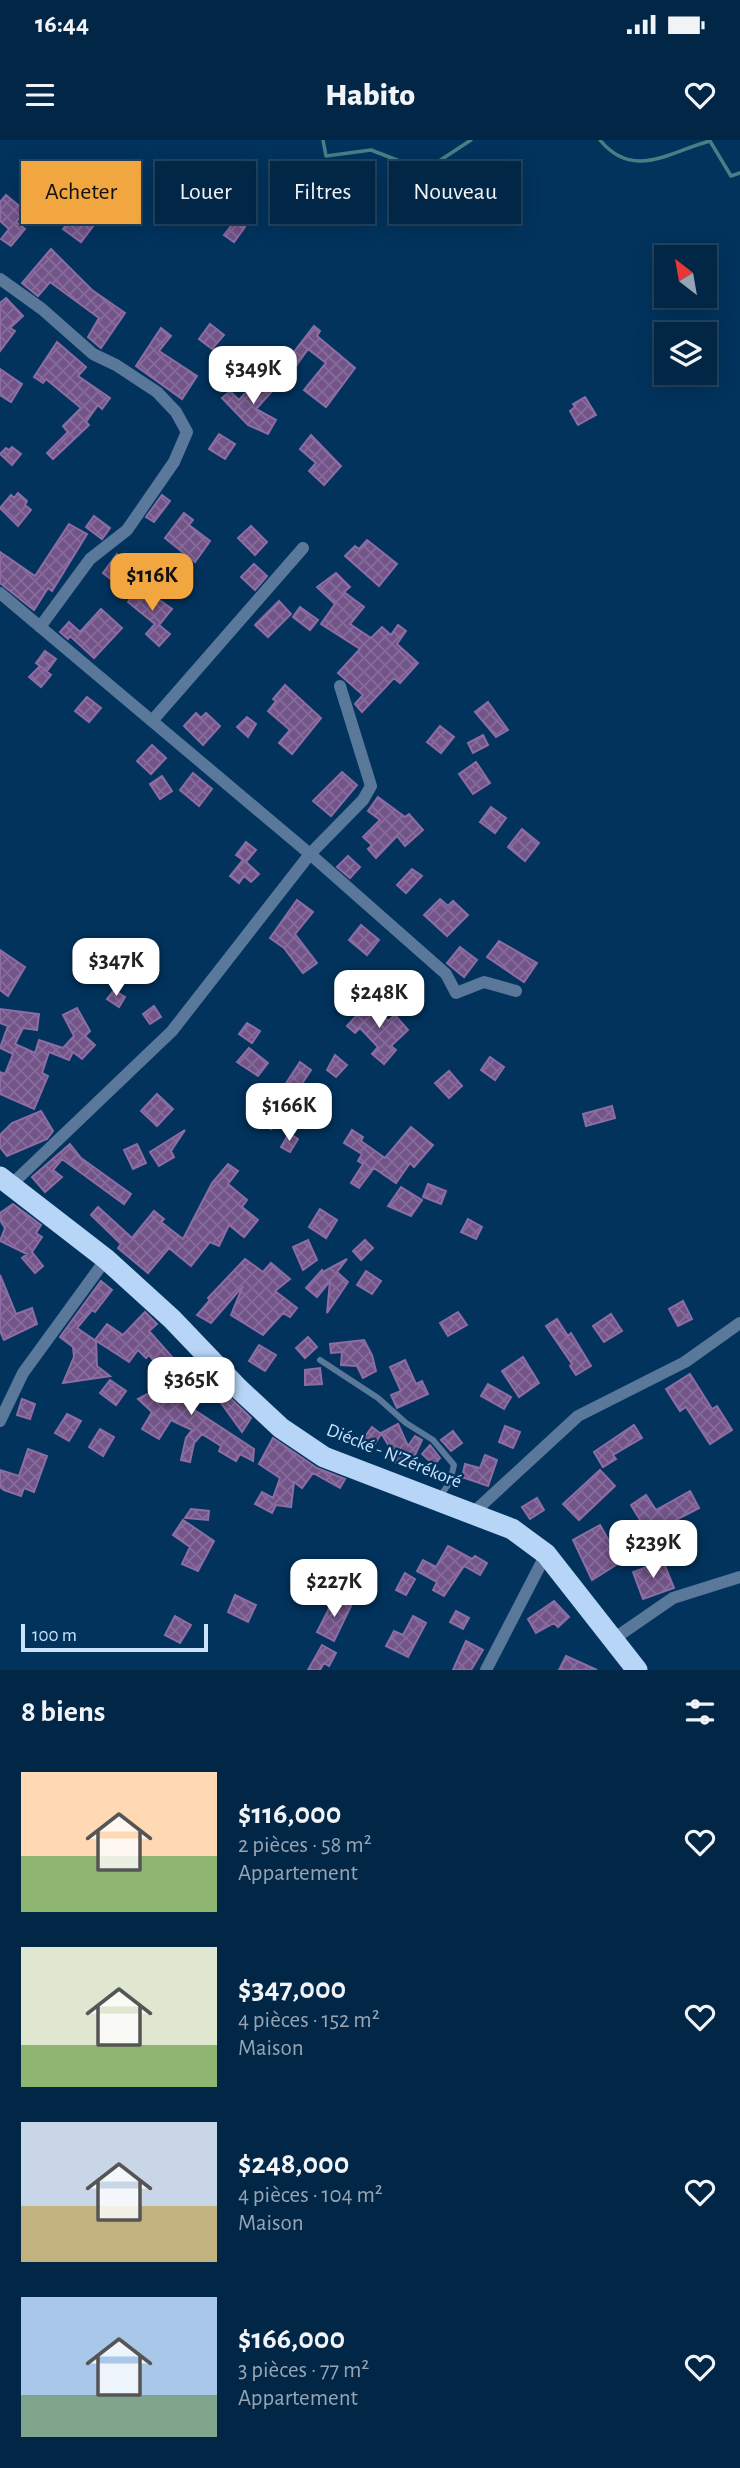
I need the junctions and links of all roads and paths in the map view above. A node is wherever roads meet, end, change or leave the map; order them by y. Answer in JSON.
{"nodes":[{"id":1,"x":1,"y":283,"type":"edge"},
{"id":2,"x":303,"y":548,"type":"dead end"},
{"id":3,"x":0,"y":593,"type":"edge"},
{"id":4,"x":40,"y":627,"type":"junction"},
{"id":5,"x":340,"y":686,"type":"dead end"},
{"id":6,"x":152,"y":721,"type":"junction"},
{"id":7,"x":310,"y":854,"type":"junction"},
{"id":8,"x":516,"y":991,"type":"dead end"},
{"id":9,"x":6,"y":1181,"type":"edge"},
{"id":10,"x":106,"y":1259,"type":"junction"},
{"id":11,"x":740,"y":1323,"type":"edge"},
{"id":12,"x":320,"y":1360,"type":"dead end"},
{"id":13,"x":0,"y":1421,"type":"edge"},
{"id":14,"x":439,"y":1498,"type":"junction"},
{"id":15,"x":474,"y":1512,"type":"junction"},
{"id":16,"x":545,"y":1554,"type":"junction"},
{"id":17,"x":740,"y":1577,"type":"edge"},
{"id":18,"x":615,"y":1638,"type":"junction"},
{"id":19,"x":486,"y":1670,"type":"edge"},
{"id":20,"x":637,"y":1670,"type":"edge"}],
"edges":[{"from":1,"to":4,"type":"street"},
{"from":2,"to":6,"type":"street"},
{"from":3,"to":4,"type":"street"},
{"from":4,"to":6,"type":"street"},
{"from":5,"to":7,"type":"street"},
{"from":6,"to":7,"type":"street"},
{"from":7,"to":8,"type":"street"},
{"from":7,"to":9,"type":"street"},
{"from":9,"to":10,"type":"highway","name":"Diécké - N'Zérékoré"},
{"from":10,"to":13,"type":"street"},
{"from":10,"to":14,"type":"highway","name":"Diécké - N'Zérékoré"},
{"from":11,"to":15,"type":"street"},
{"from":12,"to":14,"type":"lane"},
{"from":14,"to":15,"type":"highway","name":"Diécké - N'Zérékoré"},
{"from":15,"to":16,"type":"highway","name":"Diécké - N'Zérékoré"},
{"from":16,"to":18,"type":"highway","name":"Diécké - N'Zérékoré"},
{"from":16,"to":19,"type":"street"},
{"from":17,"to":18,"type":"street"},
{"from":18,"to":20,"type":"highway","name":"Diécké - N'Zérékoré"}]}
